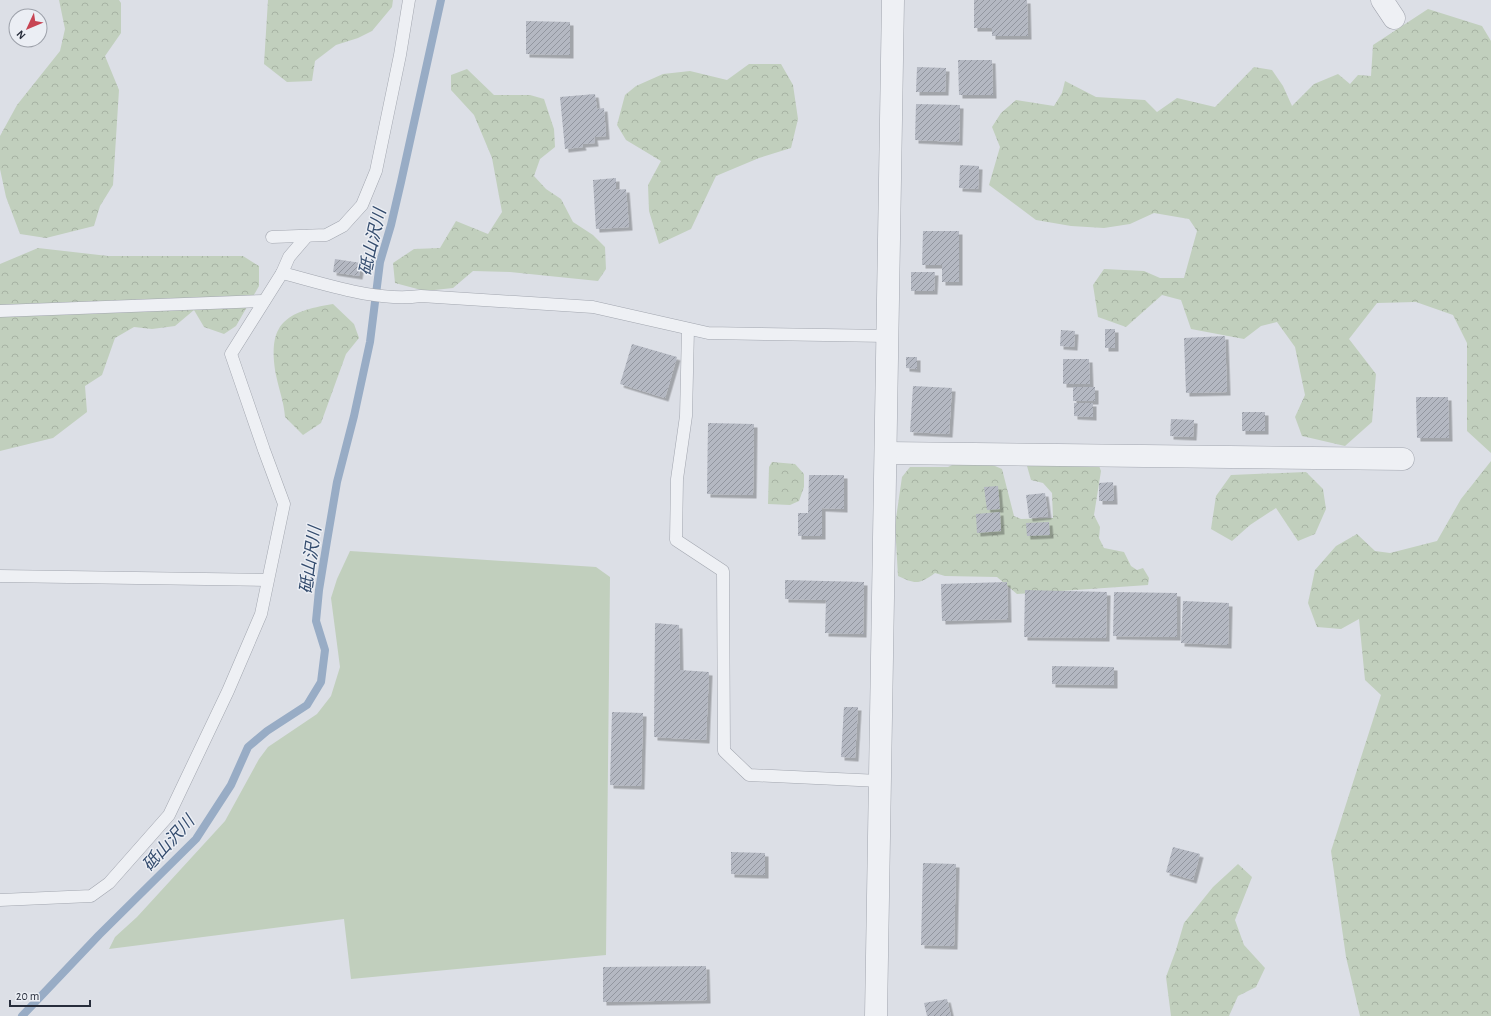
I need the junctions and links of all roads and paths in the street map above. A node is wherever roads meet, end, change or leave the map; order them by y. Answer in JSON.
{"nodes":[{"id":1,"x":409,"y":0,"type":"edge"},
{"id":2,"x":893,"y":0,"type":"edge"},
{"id":3,"x":1382,"y":0,"type":"edge"},
{"id":4,"x":1394,"y":18,"type":"dead end"},
{"id":5,"x":307,"y":236,"type":"junction"},
{"id":6,"x":272,"y":237,"type":"dead end"},
{"id":7,"x":282,"y":273,"type":"junction"},
{"id":8,"x":264,"y":301,"type":"junction"},
{"id":9,"x":0,"y":311,"type":"edge"},
{"id":10,"x":688,"y":329,"type":"junction"},
{"id":11,"x":887,"y":336,"type":"junction"},
{"id":12,"x":886,"y":453,"type":"junction"},
{"id":13,"x":1403,"y":459,"type":"dead end"},
{"id":14,"x":0,"y":576,"type":"edge"},
{"id":15,"x":267,"y":580,"type":"junction"},
{"id":16,"x":880,"y":781,"type":"junction"},
{"id":17,"x":0,"y":900,"type":"edge"},
{"id":18,"x":876,"y":1016,"type":"edge"}],
"edges":[{"from":1,"to":5,"type":"lane"},
{"from":2,"to":11,"type":"street"},
{"from":3,"to":4,"type":"street"},
{"from":5,"to":6,"type":"lane"},
{"from":5,"to":7,"type":"lane"},
{"from":7,"to":8,"type":"lane"},
{"from":7,"to":10,"type":"lane"},
{"from":8,"to":9,"type":"lane"},
{"from":8,"to":15,"type":"lane"},
{"from":10,"to":11,"type":"lane"},
{"from":10,"to":16,"type":"lane"},
{"from":11,"to":12,"type":"street"},
{"from":12,"to":13,"type":"street"},
{"from":12,"to":16,"type":"street"},
{"from":14,"to":15,"type":"lane"},
{"from":15,"to":17,"type":"lane"},
{"from":16,"to":18,"type":"street"}]}
